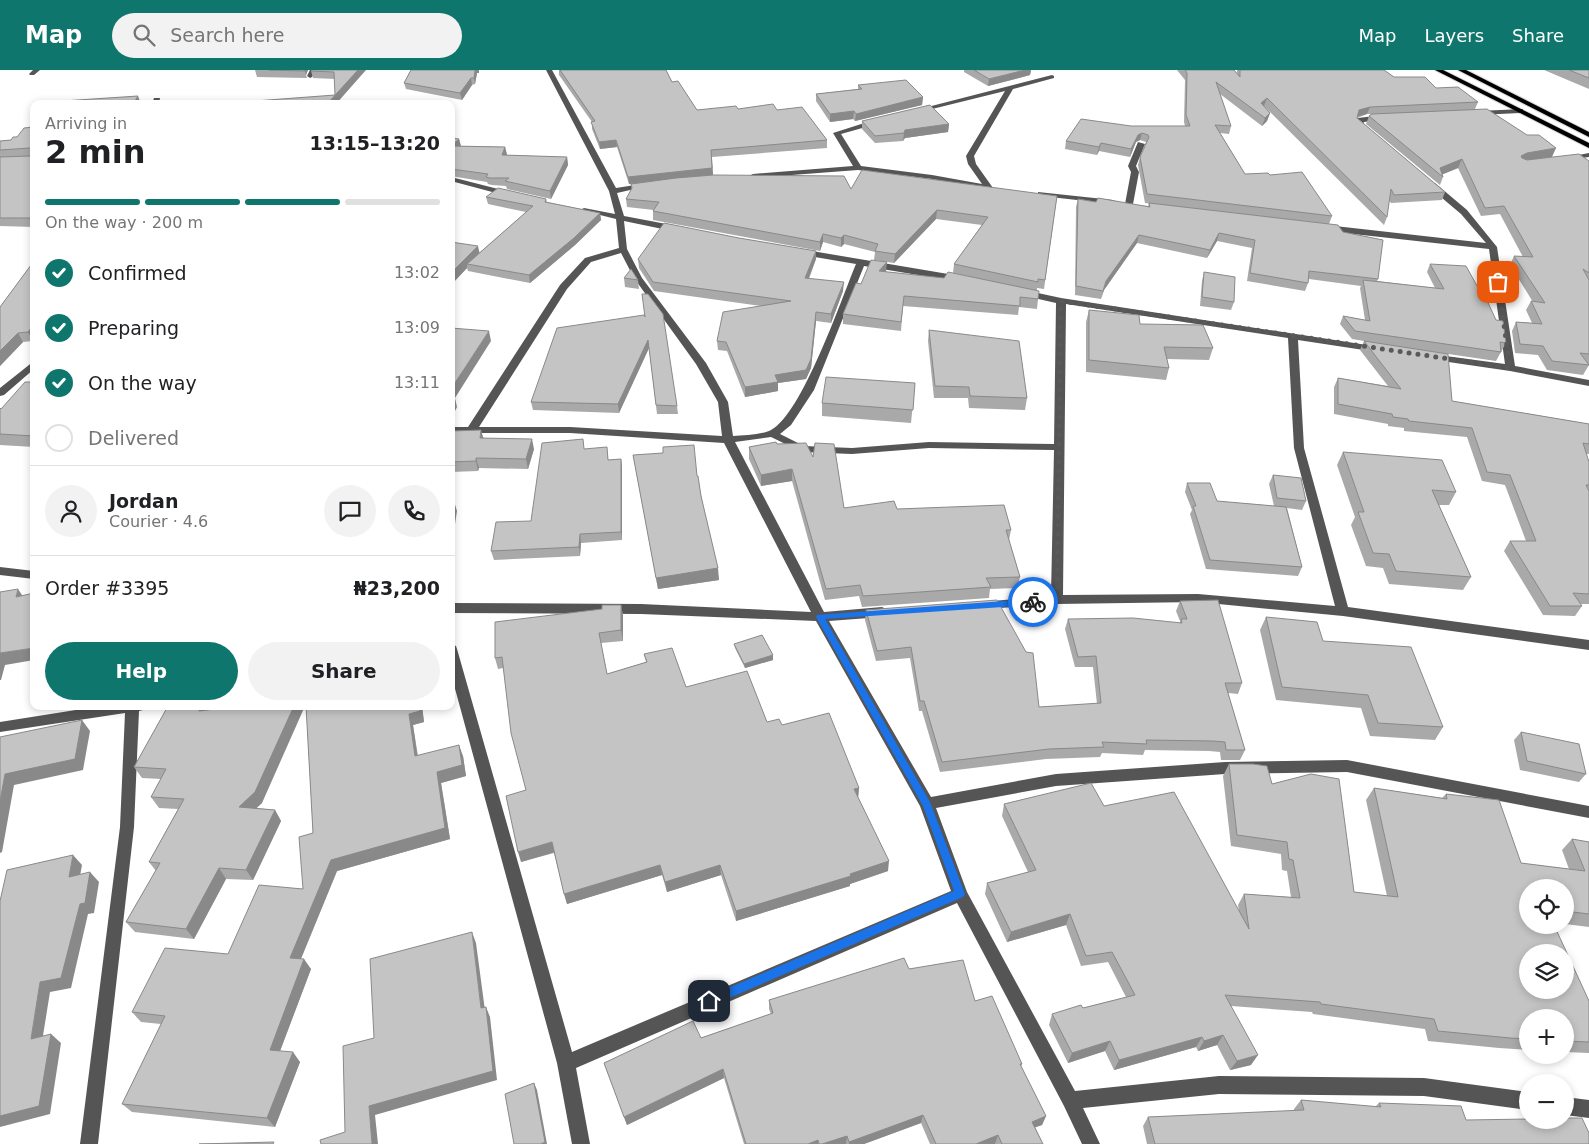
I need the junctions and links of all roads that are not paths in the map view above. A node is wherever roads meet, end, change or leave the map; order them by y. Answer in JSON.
{"nodes":[{"id":1,"x":549,"y":70,"type":"edge"},
{"id":2,"x":1438,"y":70,"type":"edge"},
{"id":3,"x":1461,"y":70,"type":"edge"},
{"id":4,"x":1052,"y":76,"type":"dead end"},
{"id":5,"x":1011,"y":87,"type":"junction"},
{"id":6,"x":1520,"y":111,"type":"junction"},
{"id":7,"x":908,"y":113,"type":"edge"},
{"id":8,"x":1466,"y":114,"type":"edge"},
{"id":9,"x":1397,"y":117,"type":"edge"},
{"id":10,"x":890,"y":118,"type":"edge"},
{"id":11,"x":1589,"y":135,"type":"edge"},
{"id":12,"x":1374,"y":136,"type":"edge"},
{"id":13,"x":1141,"y":144,"type":"edge"},
{"id":14,"x":1589,"y":146,"type":"edge"},
{"id":15,"x":1589,"y":155,"type":"edge"},
{"id":16,"x":1559,"y":159,"type":"edge"},
{"id":17,"x":858,"y":168,"type":"junction"},
{"id":18,"x":743,"y":177,"type":"edge"},
{"id":19,"x":455,"y":180,"type":"edge"},
{"id":20,"x":1426,"y":180,"type":"edge"},
{"id":21,"x":661,"y":184,"type":"edge"},
{"id":22,"x":612,"y":191,"type":"junction"},
{"id":23,"x":1033,"y":193,"type":"edge"},
{"id":24,"x":522,"y":197,"type":"edge"},
{"id":25,"x":571,"y":208,"type":"edge"},
{"id":26,"x":620,"y":218,"type":"junction"},
{"id":27,"x":1320,"y":228,"type":"edge"},
{"id":28,"x":684,"y":231,"type":"edge"},
{"id":29,"x":1493,"y":247,"type":"junction"},
{"id":30,"x":623,"y":249,"type":"junction"},
{"id":31,"x":786,"y":250,"type":"edge"},
{"id":32,"x":861,"y":263,"type":"junction"},
{"id":33,"x":971,"y":281,"type":"edge"},
{"id":34,"x":1016,"y":291,"type":"edge"},
{"id":35,"x":1061,"y":301,"type":"junction"},
{"id":36,"x":1292,"y":337,"type":"junction"},
{"id":37,"x":1391,"y":351,"type":"edge"},
{"id":38,"x":1421,"y":355,"type":"edge"},
{"id":39,"x":30,"y":367,"type":"edge"},
{"id":40,"x":1510,"y":368,"type":"junction"},
{"id":41,"x":1589,"y":383,"type":"edge"},
{"id":42,"x":0,"y":392,"type":"edge"},
{"id":43,"x":455,"y":430,"type":"edge"},
{"id":44,"x":471,"y":431,"type":"junction"},
{"id":45,"x":773,"y":434,"type":"junction"},
{"id":46,"x":728,"y":440,"type":"junction"},
{"id":47,"x":1059,"y":448,"type":"junction"},
{"id":48,"x":0,"y":571,"type":"edge"},
{"id":49,"x":30,"y":575,"type":"edge"},
{"id":50,"x":1057,"y":600,"type":"junction"},
{"id":51,"x":968,"y":606,"type":"edge"},
{"id":52,"x":899,"y":611,"type":"edge"},
{"id":53,"x":1343,"y":611,"type":"junction"},
{"id":54,"x":455,"y":612,"type":"edge"},
{"id":55,"x":820,"y":617,"type":"junction"},
{"id":56,"x":1589,"y":645,"type":"edge"},
{"id":57,"x":455,"y":663,"type":"edge"},
{"id":58,"x":115,"y":710,"type":"edge"},
{"id":59,"x":135,"y":710,"type":"edge"},
{"id":60,"x":0,"y":727,"type":"edge"},
{"id":61,"x":927,"y":804,"type":"junction"},
{"id":62,"x":1589,"y":812,"type":"edge"},
{"id":63,"x":960,"y":894,"type":"junction"},
{"id":64,"x":566,"y":1063,"type":"junction"},
{"id":65,"x":1070,"y":1100,"type":"junction"},
{"id":66,"x":1519,"y":1100,"type":"edge"},
{"id":67,"x":1574,"y":1107,"type":"edge"},
{"id":68,"x":1589,"y":1109,"type":"edge"},
{"id":69,"x":89,"y":1144,"type":"edge"},
{"id":70,"x":581,"y":1144,"type":"edge"},
{"id":71,"x":1091,"y":1144,"type":"edge"}],
"edges":[{"from":1,"to":22,"type":"street"},
{"from":2,"to":6,"type":"main road"},
{"from":3,"to":11,"type":"main road"},
{"from":4,"to":5,"type":"street"},
{"from":5,"to":7,"type":"street"},
{"from":5,"to":17,"type":"street"},
{"from":6,"to":8,"type":"street"},
{"from":6,"to":14,"type":"main road"},
{"from":9,"to":12,"type":"street"},
{"from":10,"to":17,"type":"street"},
{"from":13,"to":23,"type":"street"},
{"from":15,"to":16,"type":"street"},
{"from":17,"to":18,"type":"street"},
{"from":19,"to":24,"type":"street"},
{"from":20,"to":29,"type":"street"},
{"from":21,"to":22,"type":"street"},
{"from":22,"to":26,"type":"street"},
{"from":25,"to":26,"type":"street"},
{"from":26,"to":28,"type":"street"},
{"from":26,"to":30,"type":"street"},
{"from":27,"to":29,"type":"street"},
{"from":29,"to":40,"type":"street"},
{"from":30,"to":44,"type":"street"},
{"from":30,"to":46,"type":"street"},
{"from":31,"to":32,"type":"street"},
{"from":32,"to":33,"type":"street"},
{"from":32,"to":45,"type":"street"},
{"from":34,"to":35,"type":"street"},
{"from":35,"to":36,"type":"street"},
{"from":35,"to":47,"type":"street"},
{"from":36,"to":37,"type":"street"},
{"from":36,"to":53,"type":"street"},
{"from":38,"to":40,"type":"street"},
{"from":39,"to":42,"type":"street"},
{"from":40,"to":41,"type":"street"},
{"from":43,"to":44,"type":"street"},
{"from":44,"to":46,"type":"street"},
{"from":45,"to":46,"type":"street"},
{"from":45,"to":47,"type":"street"},
{"from":46,"to":55,"type":"street"},
{"from":47,"to":50,"type":"street"},
{"from":48,"to":49,"type":"street"},
{"from":50,"to":51,"type":"street"},
{"from":50,"to":53,"type":"street"},
{"from":52,"to":55,"type":"street"},
{"from":53,"to":56,"type":"street"},
{"from":54,"to":55,"type":"street"},
{"from":55,"to":61,"type":"street"},
{"from":57,"to":64,"type":"street"},
{"from":58,"to":60,"type":"street"},
{"from":59,"to":69,"type":"street"},
{"from":61,"to":62,"type":"street"},
{"from":61,"to":63,"type":"street"},
{"from":63,"to":64,"type":"street"},
{"from":63,"to":65,"type":"street"},
{"from":64,"to":70,"type":"street"},
{"from":65,"to":66,"type":"street"},
{"from":65,"to":71,"type":"street"},
{"from":67,"to":68,"type":"street"}]}
